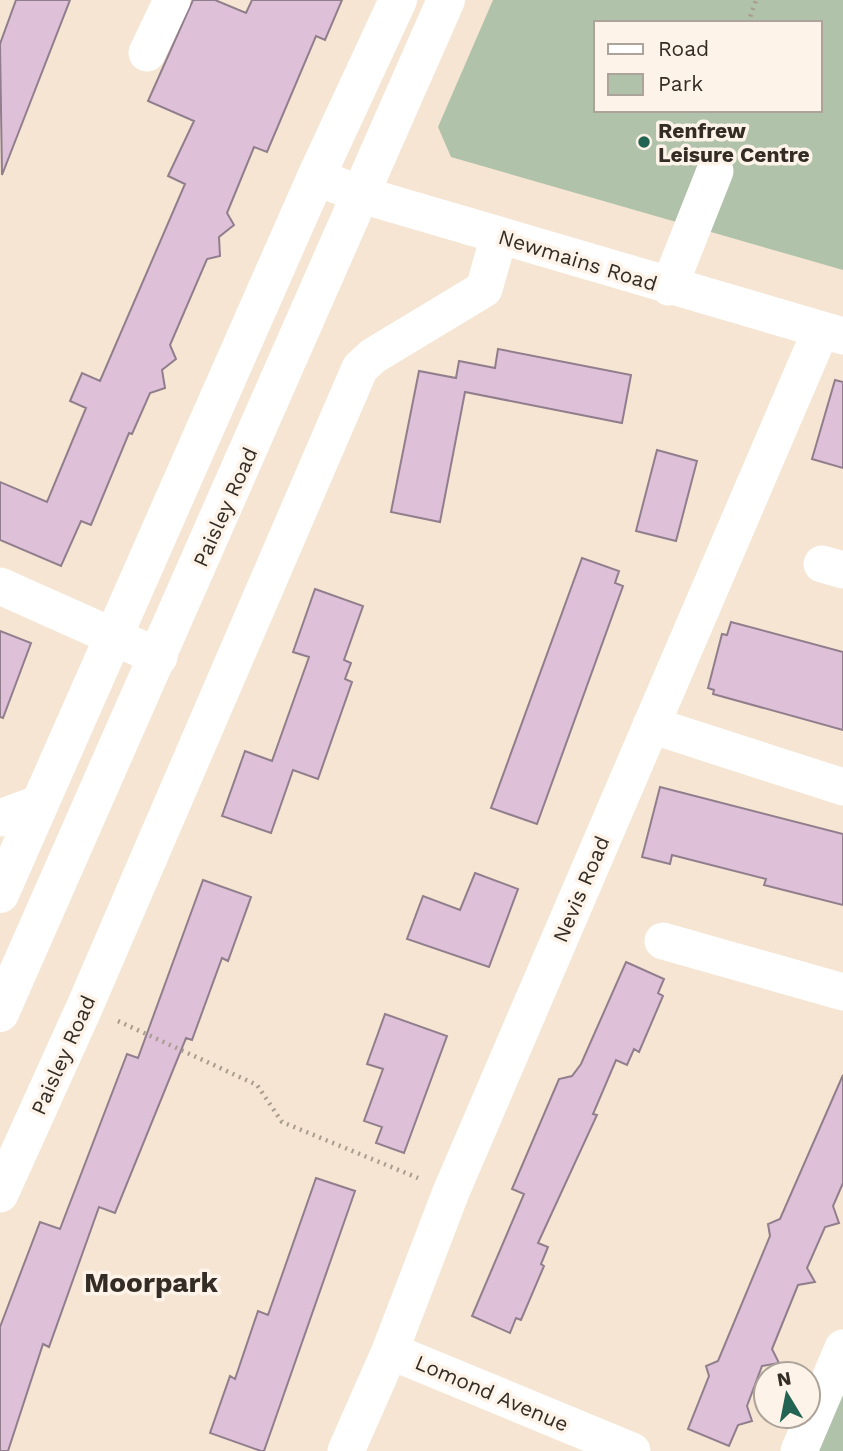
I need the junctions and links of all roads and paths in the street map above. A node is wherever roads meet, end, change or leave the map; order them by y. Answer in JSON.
{"nodes":[{"id":1,"x":172,"y":0,"type":"edge"},
{"id":2,"x":398,"y":0,"type":"edge"},
{"id":3,"x":446,"y":0,"type":"edge"},
{"id":4,"x":756,"y":0,"type":"edge"},
{"id":5,"x":749,"y":21,"type":"edge"},
{"id":6,"x":147,"y":53,"type":"dead end"},
{"id":7,"x":715,"y":172,"type":"dead end"},
{"id":8,"x":316,"y":177,"type":"junction"},
{"id":9,"x":362,"y":195,"type":"junction"},
{"id":10,"x":499,"y":236,"type":"junction"},
{"id":11,"x":669,"y":287,"type":"junction"},
{"id":12,"x":832,"y":333,"type":"edge"},
{"id":13,"x":0,"y":586,"type":"edge"},
{"id":14,"x":114,"y":636,"type":"junction"},
{"id":15,"x":159,"y":657,"type":"junction"},
{"id":16,"x":651,"y":725,"type":"junction"},
{"id":17,"x":843,"y":787,"type":"edge"},
{"id":18,"x":40,"y":803,"type":"junction"},
{"id":19,"x":0,"y":818,"type":"edge"},
{"id":20,"x":0,"y":894,"type":"edge"},
{"id":21,"x":663,"y":941,"type":"dead end"},
{"id":22,"x":843,"y":992,"type":"edge"},
{"id":23,"x":85,"y":1006,"type":"junction"},
{"id":24,"x":0,"y":1013,"type":"edge"},
{"id":25,"x":451,"y":1192,"type":"junction"},
{"id":26,"x":0,"y":1194,"type":"edge"},
{"id":27,"x":843,"y":1348,"type":"edge"},
{"id":28,"x":390,"y":1351,"type":"junction"},
{"id":29,"x":346,"y":1451,"type":"edge"},
{"id":30,"x":632,"y":1451,"type":"edge"},
{"id":31,"x":799,"y":1451,"type":"edge"}],
"edges":[{"from":1,"to":6,"type":"street"},
{"from":2,"to":8,"type":"main road"},
{"from":3,"to":9,"type":"main road","name":"Paisley Road"},
{"from":4,"to":5,"type":"path"},
{"from":7,"to":11,"type":"street"},
{"from":8,"to":9,"type":"street","name":"Newmains Road"},
{"from":8,"to":14,"type":"main road"},
{"from":9,"to":10,"type":"street","name":"Newmains Road"},
{"from":9,"to":15,"type":"main road","name":"Paisley Road"},
{"from":10,"to":11,"type":"street","name":"Newmains Road"},
{"from":10,"to":23,"type":"street","name":"Paisley Road"},
{"from":11,"to":12,"type":"street","name":"Newmains Road"},
{"from":12,"to":16,"type":"street","name":"Nevis Road"},
{"from":13,"to":14,"type":"street"},
{"from":14,"to":15,"type":"street"},
{"from":14,"to":18,"type":"main road"},
{"from":15,"to":24,"type":"main road","name":"Paisley Road"},
{"from":16,"to":17,"type":"street"},
{"from":16,"to":25,"type":"street","name":"Nevis Road"},
{"from":18,"to":19,"type":"street"},
{"from":18,"to":20,"type":"main road"},
{"from":21,"to":22,"type":"street"},
{"from":23,"to":25,"type":"path"},
{"from":23,"to":26,"type":"street","name":"Paisley Road"},
{"from":25,"to":28,"type":"street","name":"Nevis Road"},
{"from":27,"to":31,"type":"street"},
{"from":28,"to":29,"type":"street","name":"Nevis Road"},
{"from":28,"to":30,"type":"street","name":"Lomond Avenue"}]}
